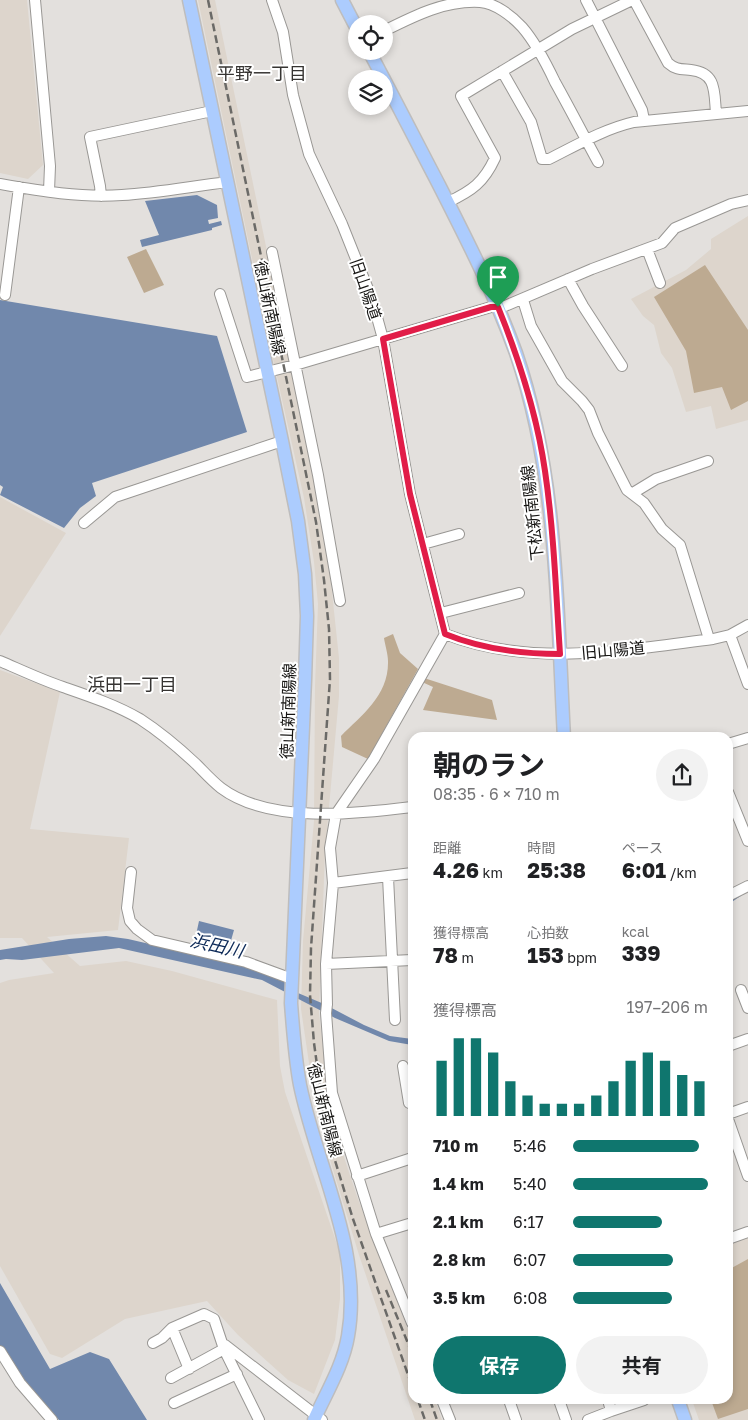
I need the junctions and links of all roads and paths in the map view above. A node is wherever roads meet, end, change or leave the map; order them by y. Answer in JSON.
{"nodes":[{"id":1,"x":35,"y":0,"type":"edge"},
{"id":2,"x":189,"y":0,"type":"edge"},
{"id":3,"x":272,"y":0,"type":"edge"},
{"id":4,"x":342,"y":0,"type":"edge"},
{"id":5,"x":586,"y":0,"type":"edge"},
{"id":6,"x":633,"y":0,"type":"edge"},
{"id":7,"x":350,"y":15,"type":"edge"},
{"id":8,"x":595,"y":18,"type":"junction"},
{"id":9,"x":393,"y":26,"type":"edge"},
{"id":10,"x":538,"y":50,"type":"junction"},
{"id":11,"x":375,"y":60,"type":"edge"},
{"id":12,"x":502,"y":71,"type":"junction"},
{"id":13,"x":748,"y":110,"type":"edge"},
{"id":14,"x":212,"y":111,"type":"junction"},
{"id":15,"x":716,"y":113,"type":"junction"},
{"id":16,"x":644,"y":120,"type":"junction"},
{"id":17,"x":586,"y":140,"type":"junction"},
{"id":18,"x":598,"y":162,"type":"dead end"},
{"id":19,"x":228,"y":182,"type":"junction"},
{"id":20,"x":0,"y":184,"type":"edge"},
{"id":21,"x":19,"y":188,"type":"junction"},
{"id":22,"x":48,"y":191,"type":"junction"},
{"id":23,"x":100,"y":196,"type":"junction"},
{"id":24,"x":748,"y":200,"type":"edge"},
{"id":25,"x":448,"y":202,"type":"junction"},
{"id":26,"x":647,"y":249,"type":"junction"},
{"id":27,"x":272,"y":252,"type":"dead end"},
{"id":28,"x":568,"y":280,"type":"junction"},
{"id":29,"x":660,"y":283,"type":"dead end"},
{"id":30,"x":220,"y":294,"type":"dead end"},
{"id":31,"x":5,"y":295,"type":"dead end"},
{"id":32,"x":523,"y":300,"type":"junction"},
{"id":33,"x":498,"y":307,"type":"junction"},
{"id":34,"x":383,"y":339,"type":"junction"},
{"id":35,"x":295,"y":365,"type":"junction"},
{"id":36,"x":622,"y":366,"type":"dead end"},
{"id":37,"x":267,"y":371,"type":"junction"},
{"id":38,"x":282,"y":441,"type":"junction"},
{"id":39,"x":708,"y":461,"type":"dead end"},
{"id":40,"x":633,"y":493,"type":"junction"},
{"id":41,"x":84,"y":523,"type":"dead end"},
{"id":42,"x":459,"y":534,"type":"dead end"},
{"id":43,"x":424,"y":544,"type":"junction"},
{"id":44,"x":519,"y":593,"type":"dead end"},
{"id":45,"x":340,"y":600,"type":"dead end"},
{"id":46,"x":441,"y":613,"type":"junction"},
{"id":47,"x":748,"y":625,"type":"edge"},
{"id":48,"x":445,"y":634,"type":"junction"},
{"id":49,"x":730,"y":635,"type":"junction"},
{"id":50,"x":708,"y":640,"type":"junction"},
{"id":51,"x":560,"y":654,"type":"junction"},
{"id":52,"x":0,"y":661,"type":"edge"},
{"id":53,"x":748,"y":684,"type":"edge"},
{"id":54,"x":564,"y":732,"type":"edge"},
{"id":55,"x":748,"y":738,"type":"edge"},
{"id":56,"x":733,"y":742,"type":"edge"},
{"id":57,"x":733,"y":804,"type":"edge"},
{"id":58,"x":408,"y":808,"type":"edge"},
{"id":59,"x":300,"y":812,"type":"junction"},
{"id":60,"x":336,"y":814,"type":"junction"},
{"id":61,"x":748,"y":841,"type":"edge"},
{"id":62,"x":131,"y":872,"type":"dead end"},
{"id":63,"x":408,"y":875,"type":"edge"},
{"id":64,"x":388,"y":878,"type":"junction"},
{"id":65,"x":333,"y":883,"type":"junction"},
{"id":66,"x":748,"y":886,"type":"edge"},
{"id":67,"x":733,"y":894,"type":"edge"},
{"id":68,"x":408,"y":960,"type":"edge"},
{"id":69,"x":391,"y":961,"type":"junction"},
{"id":70,"x":326,"y":964,"type":"junction"},
{"id":71,"x":292,"y":987,"type":"junction"},
{"id":72,"x":741,"y":990,"type":"dead end"},
{"id":73,"x":748,"y":1008,"type":"edge"},
{"id":74,"x":395,"y":1020,"type":"dead end"},
{"id":75,"x":748,"y":1039,"type":"edge"},
{"id":76,"x":733,"y":1044,"type":"edge"},
{"id":77,"x":403,"y":1066,"type":"dead end"},
{"id":78,"x":408,"y":1097,"type":"edge"},
{"id":79,"x":748,"y":1107,"type":"edge"},
{"id":80,"x":733,"y":1112,"type":"edge"},
{"id":81,"x":733,"y":1133,"type":"edge"},
{"id":82,"x":408,"y":1159,"type":"edge"},
{"id":83,"x":357,"y":1176,"type":"junction"},
{"id":84,"x":748,"y":1176,"type":"edge"},
{"id":85,"x":408,"y":1224,"type":"edge"},
{"id":86,"x":748,"y":1232,"type":"edge"},
{"id":87,"x":376,"y":1234,"type":"junction"},
{"id":88,"x":733,"y":1237,"type":"edge"},
{"id":89,"x":408,"y":1313,"type":"edge"},
{"id":90,"x":172,"y":1328,"type":"junction"},
{"id":91,"x":153,"y":1342,"type":"dead end"},
{"id":92,"x":223,"y":1346,"type":"junction"},
{"id":93,"x":0,"y":1351,"type":"edge"},
{"id":94,"x":189,"y":1369,"type":"junction"},
{"id":95,"x":238,"y":1374,"type":"junction"},
{"id":96,"x":171,"y":1378,"type":"dead end"},
{"id":97,"x":174,"y":1403,"type":"dead end"},
{"id":98,"x":444,"y":1404,"type":"edge"},
{"id":99,"x":510,"y":1404,"type":"edge"},
{"id":100,"x":560,"y":1404,"type":"edge"},
{"id":101,"x":609,"y":1404,"type":"edge"},
{"id":102,"x":631,"y":1404,"type":"edge"},
{"id":103,"x":679,"y":1404,"type":"edge"},
{"id":104,"x":611,"y":1410,"type":"junction"},
{"id":105,"x":317,"y":1418,"type":"edge"},
{"id":106,"x":52,"y":1420,"type":"edge"},
{"id":107,"x":259,"y":1420,"type":"edge"},
{"id":108,"x":450,"y":1420,"type":"edge"},
{"id":109,"x":516,"y":1420,"type":"edge"},
{"id":110,"x":566,"y":1420,"type":"edge"},
{"id":111,"x":588,"y":1420,"type":"edge"},
{"id":112,"x":685,"y":1420,"type":"edge"}],
"edges":[{"from":1,"to":22,"type":"street"},
{"from":2,"to":14,"type":"main road","name":"徳山新南陽線"},
{"from":3,"to":34,"type":"street","name":"旧山陽道"},
{"from":4,"to":7,"type":"main road"},
{"from":5,"to":8,"type":"street"},
{"from":6,"to":8,"type":"street"},
{"from":6,"to":15,"type":"street"},
{"from":8,"to":10,"type":"street"},
{"from":8,"to":16,"type":"street"},
{"from":9,"to":10,"type":"street"},
{"from":10,"to":12,"type":"street"},
{"from":10,"to":17,"type":"street"},
{"from":11,"to":25,"type":"main road","name":"下松新南陽線"},
{"from":12,"to":17,"type":"street"},
{"from":12,"to":25,"type":"street"},
{"from":13,"to":15,"type":"street"},
{"from":14,"to":19,"type":"main road","name":"徳山新南陽線"},
{"from":14,"to":23,"type":"street"},
{"from":15,"to":16,"type":"street"},
{"from":16,"to":17,"type":"street"},
{"from":17,"to":18,"type":"street"},
{"from":19,"to":23,"type":"street"},
{"from":19,"to":37,"type":"main road","name":"徳山新南陽線"},
{"from":20,"to":21,"type":"street"},
{"from":21,"to":22,"type":"street"},
{"from":21,"to":31,"type":"street"},
{"from":22,"to":23,"type":"street"},
{"from":24,"to":26,"type":"street"},
{"from":25,"to":33,"type":"main road","name":"下松新南陽線"},
{"from":26,"to":28,"type":"street"},
{"from":26,"to":29,"type":"street"},
{"from":27,"to":35,"type":"street"},
{"from":28,"to":32,"type":"street"},
{"from":28,"to":36,"type":"street"},
{"from":30,"to":37,"type":"street"},
{"from":32,"to":33,"type":"street"},
{"from":32,"to":40,"type":"street"},
{"from":33,"to":34,"type":"street"},
{"from":33,"to":51,"type":"main road","name":"下松新南陽線"},
{"from":34,"to":35,"type":"street"},
{"from":34,"to":43,"type":"street","name":"旧山陽道"},
{"from":35,"to":37,"type":"street"},
{"from":35,"to":45,"type":"street"},
{"from":37,"to":38,"type":"main road","name":"徳山新南陽線"},
{"from":38,"to":41,"type":"street"},
{"from":38,"to":59,"type":"main road","name":"徳山新南陽線"},
{"from":39,"to":40,"type":"street"},
{"from":40,"to":50,"type":"street"},
{"from":42,"to":43,"type":"street"},
{"from":43,"to":46,"type":"street","name":"旧山陽道"},
{"from":44,"to":46,"type":"street"},
{"from":46,"to":48,"type":"street","name":"旧山陽道"},
{"from":47,"to":49,"type":"street","name":"旧山陽道"},
{"from":48,"to":51,"type":"street","name":"旧山陽道"},
{"from":48,"to":60,"type":"street"},
{"from":49,"to":50,"type":"street","name":"旧山陽道"},
{"from":49,"to":53,"type":"street"},
{"from":50,"to":51,"type":"street","name":"旧山陽道"},
{"from":51,"to":54,"type":"main road","name":"下松新南陽線"},
{"from":52,"to":59,"type":"street"},
{"from":55,"to":56,"type":"street"},
{"from":57,"to":61,"type":"street"},
{"from":58,"to":60,"type":"street"},
{"from":59,"to":60,"type":"street"},
{"from":59,"to":71,"type":"main road","name":"徳山新南陽線"},
{"from":60,"to":65,"type":"street"},
{"from":62,"to":71,"type":"street"},
{"from":63,"to":64,"type":"street"},
{"from":64,"to":65,"type":"street"},
{"from":64,"to":69,"type":"street"},
{"from":65,"to":70,"type":"street"},
{"from":66,"to":67,"type":"street"},
{"from":68,"to":69,"type":"street"},
{"from":69,"to":70,"type":"street"},
{"from":69,"to":74,"type":"street"},
{"from":70,"to":83,"type":"street"},
{"from":71,"to":105,"type":"main road","name":"徳山新南陽線"},
{"from":72,"to":73,"type":"street"},
{"from":75,"to":76,"type":"street"},
{"from":77,"to":78,"type":"street"},
{"from":79,"to":80,"type":"street"},
{"from":81,"to":84,"type":"street"},
{"from":82,"to":83,"type":"street"},
{"from":83,"to":87,"type":"street"},
{"from":85,"to":87,"type":"street"},
{"from":86,"to":88,"type":"street"},
{"from":87,"to":89,"type":"street"},
{"from":90,"to":91,"type":"street"},
{"from":90,"to":92,"type":"street"},
{"from":90,"to":94,"type":"street"},
{"from":92,"to":94,"type":"street"},
{"from":92,"to":95,"type":"street"},
{"from":92,"to":105,"type":"street"},
{"from":93,"to":106,"type":"street"},
{"from":94,"to":96,"type":"street"},
{"from":95,"to":97,"type":"street"},
{"from":95,"to":107,"type":"street"},
{"from":98,"to":108,"type":"street"},
{"from":99,"to":109,"type":"street"},
{"from":100,"to":110,"type":"street"},
{"from":101,"to":104,"type":"street"},
{"from":102,"to":104,"type":"street"},
{"from":103,"to":112,"type":"main road"},
{"from":104,"to":111,"type":"street"}]}
